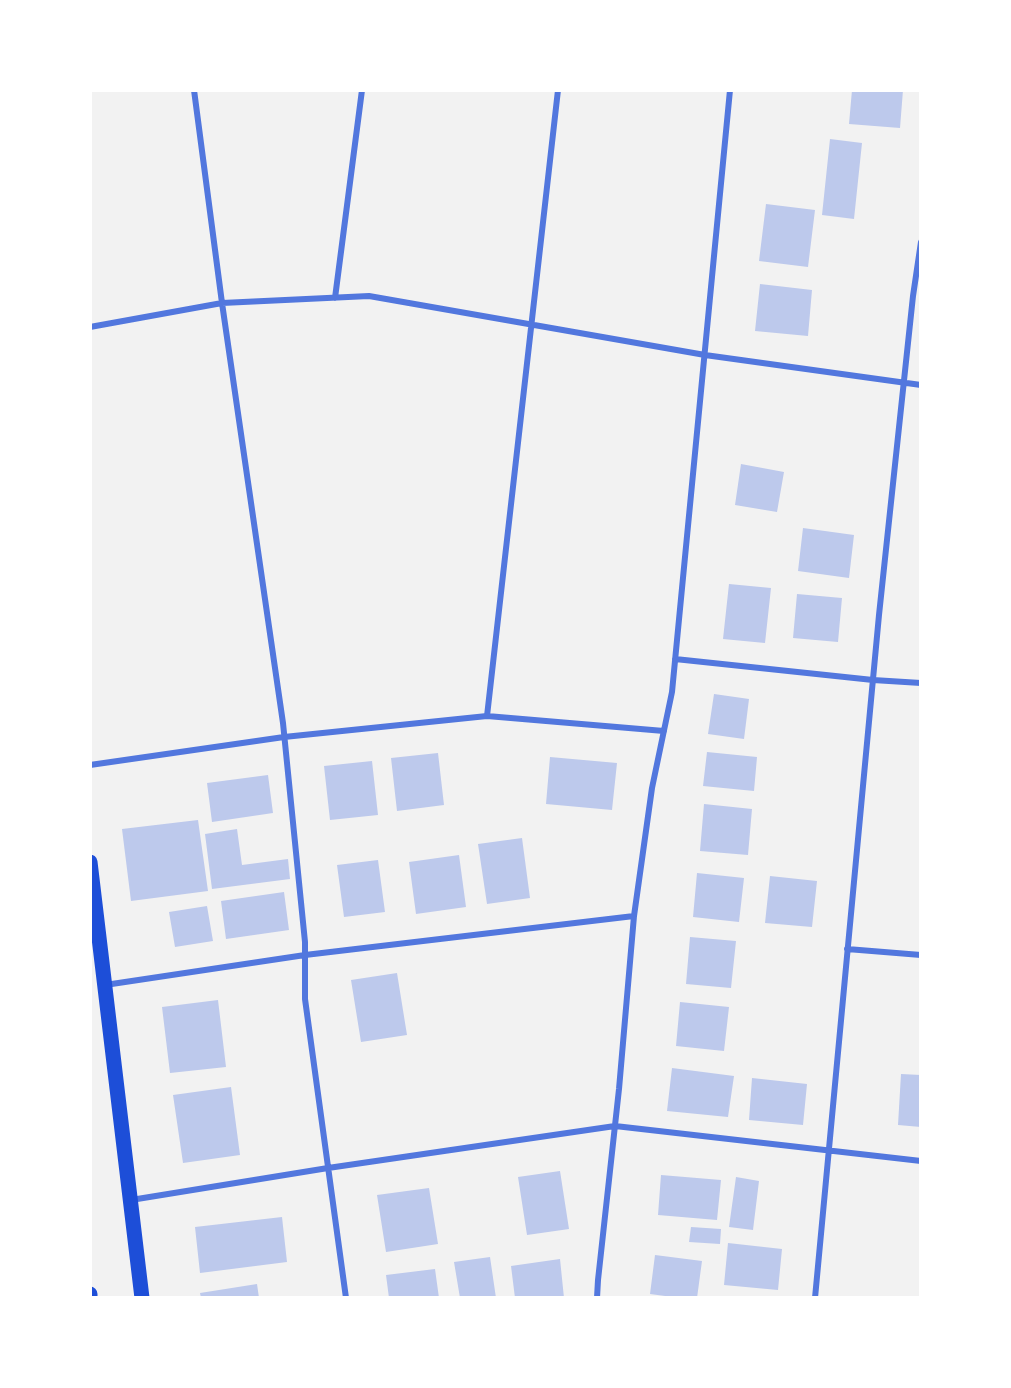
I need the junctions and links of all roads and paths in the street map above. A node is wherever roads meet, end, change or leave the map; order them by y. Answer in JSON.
{"nodes":[{"id":1,"x":194,"y":90,"type":"edge"},
{"id":2,"x":362,"y":90,"type":"edge"},
{"id":3,"x":558,"y":90,"type":"edge"},
{"id":4,"x":730,"y":90,"type":"edge"},
{"id":5,"x":921,"y":242,"type":"edge"},
{"id":6,"x":335,"y":298,"type":"junction"},
{"id":7,"x":222,"y":303,"type":"junction"},
{"id":8,"x":531,"y":325,"type":"junction"},
{"id":9,"x":90,"y":327,"type":"edge"},
{"id":10,"x":705,"y":355,"type":"junction"},
{"id":11,"x":904,"y":383,"type":"junction"},
{"id":12,"x":921,"y":385,"type":"edge"},
{"id":13,"x":675,"y":659,"type":"junction"},
{"id":14,"x":873,"y":680,"type":"junction"},
{"id":15,"x":921,"y":682,"type":"edge"},
{"id":16,"x":487,"y":716,"type":"junction"},
{"id":17,"x":664,"y":730,"type":"junction"},
{"id":18,"x":284,"y":737,"type":"junction"},
{"id":19,"x":90,"y":765,"type":"edge"},
{"id":20,"x":90,"y":862,"type":"edge"},
{"id":21,"x":634,"y":916,"type":"junction"},
{"id":22,"x":847,"y":950,"type":"junction"},
{"id":23,"x":305,"y":955,"type":"junction"},
{"id":24,"x":921,"y":955,"type":"edge"},
{"id":25,"x":105,"y":985,"type":"junction"},
{"id":26,"x":615,"y":1126,"type":"junction"},
{"id":27,"x":828,"y":1150,"type":"junction"},
{"id":28,"x":921,"y":1161,"type":"edge"},
{"id":29,"x":328,"y":1168,"type":"junction"},
{"id":30,"x":130,"y":1200,"type":"junction"},
{"id":31,"x":142,"y":1298,"type":"edge"},
{"id":32,"x":346,"y":1298,"type":"edge"},
{"id":33,"x":597,"y":1298,"type":"edge"},
{"id":34,"x":815,"y":1298,"type":"edge"}],
"edges":[{"from":1,"to":7,"type":"street"},
{"from":2,"to":6,"type":"street"},
{"from":3,"to":8,"type":"street"},
{"from":4,"to":10,"type":"street"},
{"from":5,"to":11,"type":"street"},
{"from":6,"to":7,"type":"street"},
{"from":6,"to":8,"type":"street"},
{"from":7,"to":9,"type":"street"},
{"from":7,"to":18,"type":"street"},
{"from":8,"to":10,"type":"street"},
{"from":8,"to":16,"type":"street"},
{"from":10,"to":11,"type":"street"},
{"from":10,"to":13,"type":"street"},
{"from":11,"to":12,"type":"street"},
{"from":11,"to":14,"type":"street"},
{"from":13,"to":14,"type":"street"},
{"from":13,"to":17,"type":"street"},
{"from":14,"to":15,"type":"street"},
{"from":14,"to":22,"type":"street"},
{"from":16,"to":17,"type":"street"},
{"from":16,"to":18,"type":"street"},
{"from":17,"to":21,"type":"street"},
{"from":18,"to":19,"type":"street"},
{"from":18,"to":23,"type":"street"},
{"from":20,"to":25,"type":"main road"},
{"from":21,"to":23,"type":"street"},
{"from":21,"to":26,"type":"street"},
{"from":22,"to":24,"type":"street"},
{"from":22,"to":27,"type":"street"},
{"from":23,"to":25,"type":"street"},
{"from":23,"to":29,"type":"street"},
{"from":25,"to":30,"type":"main road"},
{"from":26,"to":27,"type":"street"},
{"from":26,"to":29,"type":"street"},
{"from":26,"to":33,"type":"street"},
{"from":27,"to":28,"type":"street"},
{"from":27,"to":34,"type":"street"},
{"from":29,"to":30,"type":"street"},
{"from":29,"to":32,"type":"street"},
{"from":30,"to":31,"type":"main road"}]}
